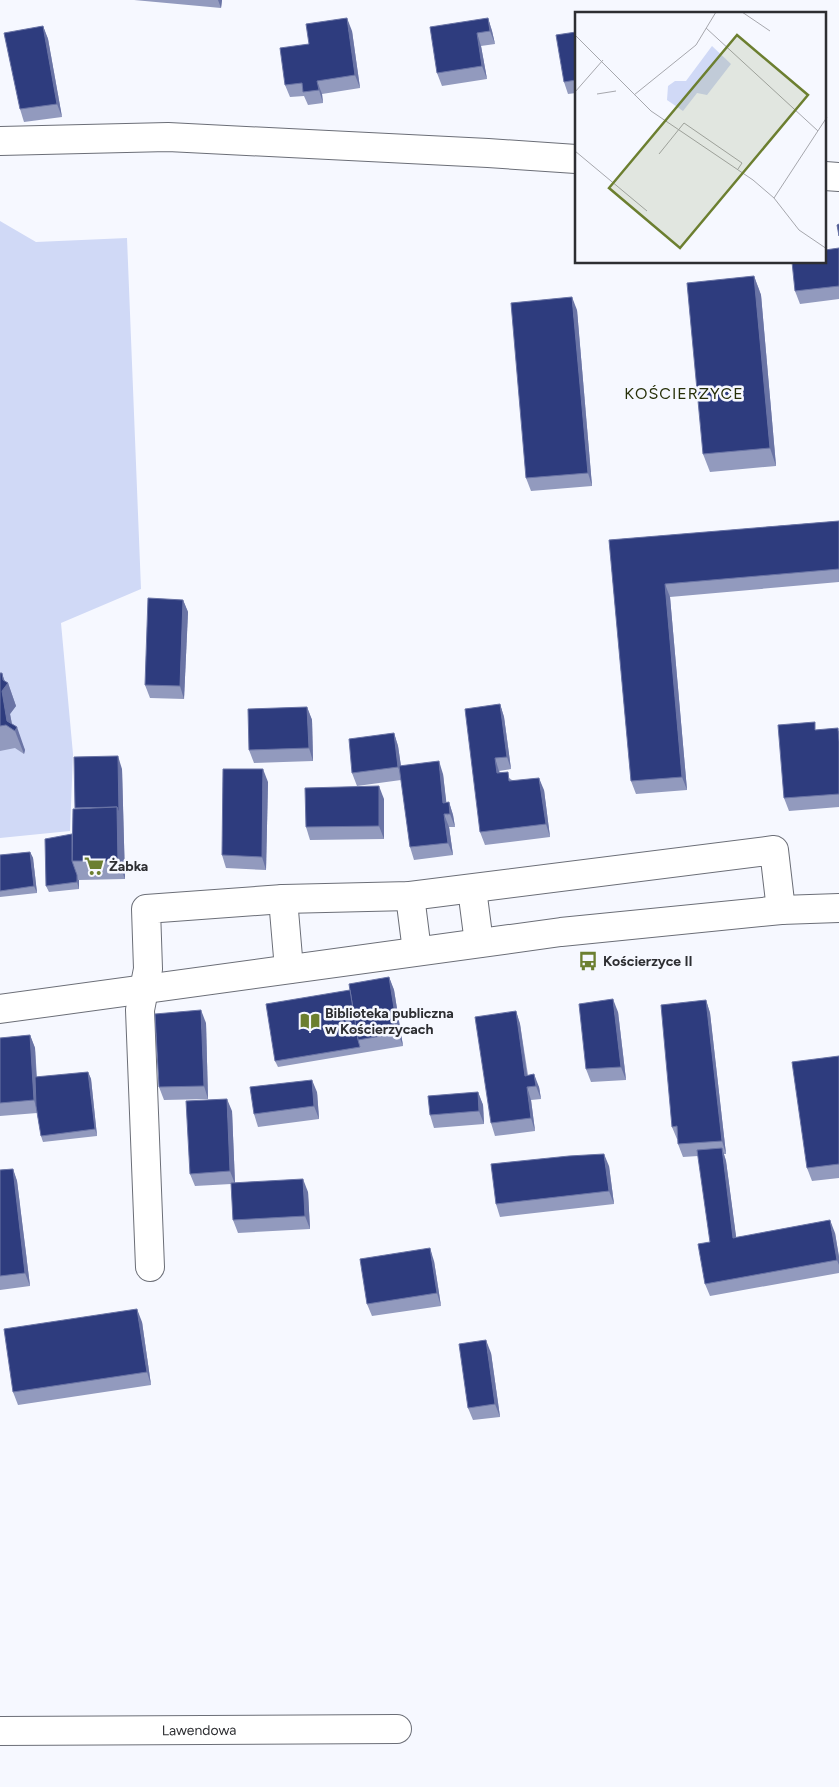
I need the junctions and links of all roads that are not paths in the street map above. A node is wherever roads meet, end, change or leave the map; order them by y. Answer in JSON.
{"nodes":[{"id":1,"x":0,"y":141,"type":"edge"},
{"id":2,"x":575,"y":159,"type":"edge"},
{"id":3,"x":826,"y":176,"type":"edge"},
{"id":4,"x":839,"y":177,"type":"edge"},
{"id":5,"x":472,"y":889,"type":"junction"},
{"id":6,"x":410,"y":896,"type":"junction"},
{"id":7,"x":283,"y":899,"type":"junction"},
{"id":8,"x":839,"y":908,"type":"edge"},
{"id":9,"x":781,"y":910,"type":"junction"},
{"id":10,"x":479,"y":943,"type":"junction"},
{"id":11,"x":417,"y":951,"type":"junction"},
{"id":12,"x":289,"y":969,"type":"junction"},
{"id":13,"x":144,"y":989,"type":"junction"},
{"id":14,"x":0,"y":1009,"type":"edge"},
{"id":15,"x":150,"y":1268,"type":"dead end"},
{"id":16,"x":397,"y":1728,"type":"dead end"},
{"id":17,"x":0,"y":1731,"type":"edge"}],
"edges":[{"from":1,"to":2,"type":"street"},
{"from":3,"to":4,"type":"street"},
{"from":5,"to":6,"type":"street"},
{"from":5,"to":9,"type":"street"},
{"from":5,"to":10,"type":"street"},
{"from":6,"to":7,"type":"street"},
{"from":6,"to":11,"type":"street"},
{"from":7,"to":12,"type":"street"},
{"from":7,"to":13,"type":"street"},
{"from":8,"to":9,"type":"street"},
{"from":9,"to":10,"type":"street"},
{"from":10,"to":11,"type":"street"},
{"from":11,"to":12,"type":"street"},
{"from":12,"to":13,"type":"street"},
{"from":13,"to":14,"type":"street"},
{"from":13,"to":15,"type":"street"},
{"from":16,"to":17,"type":"street","name":"Lawendowa"}]}
